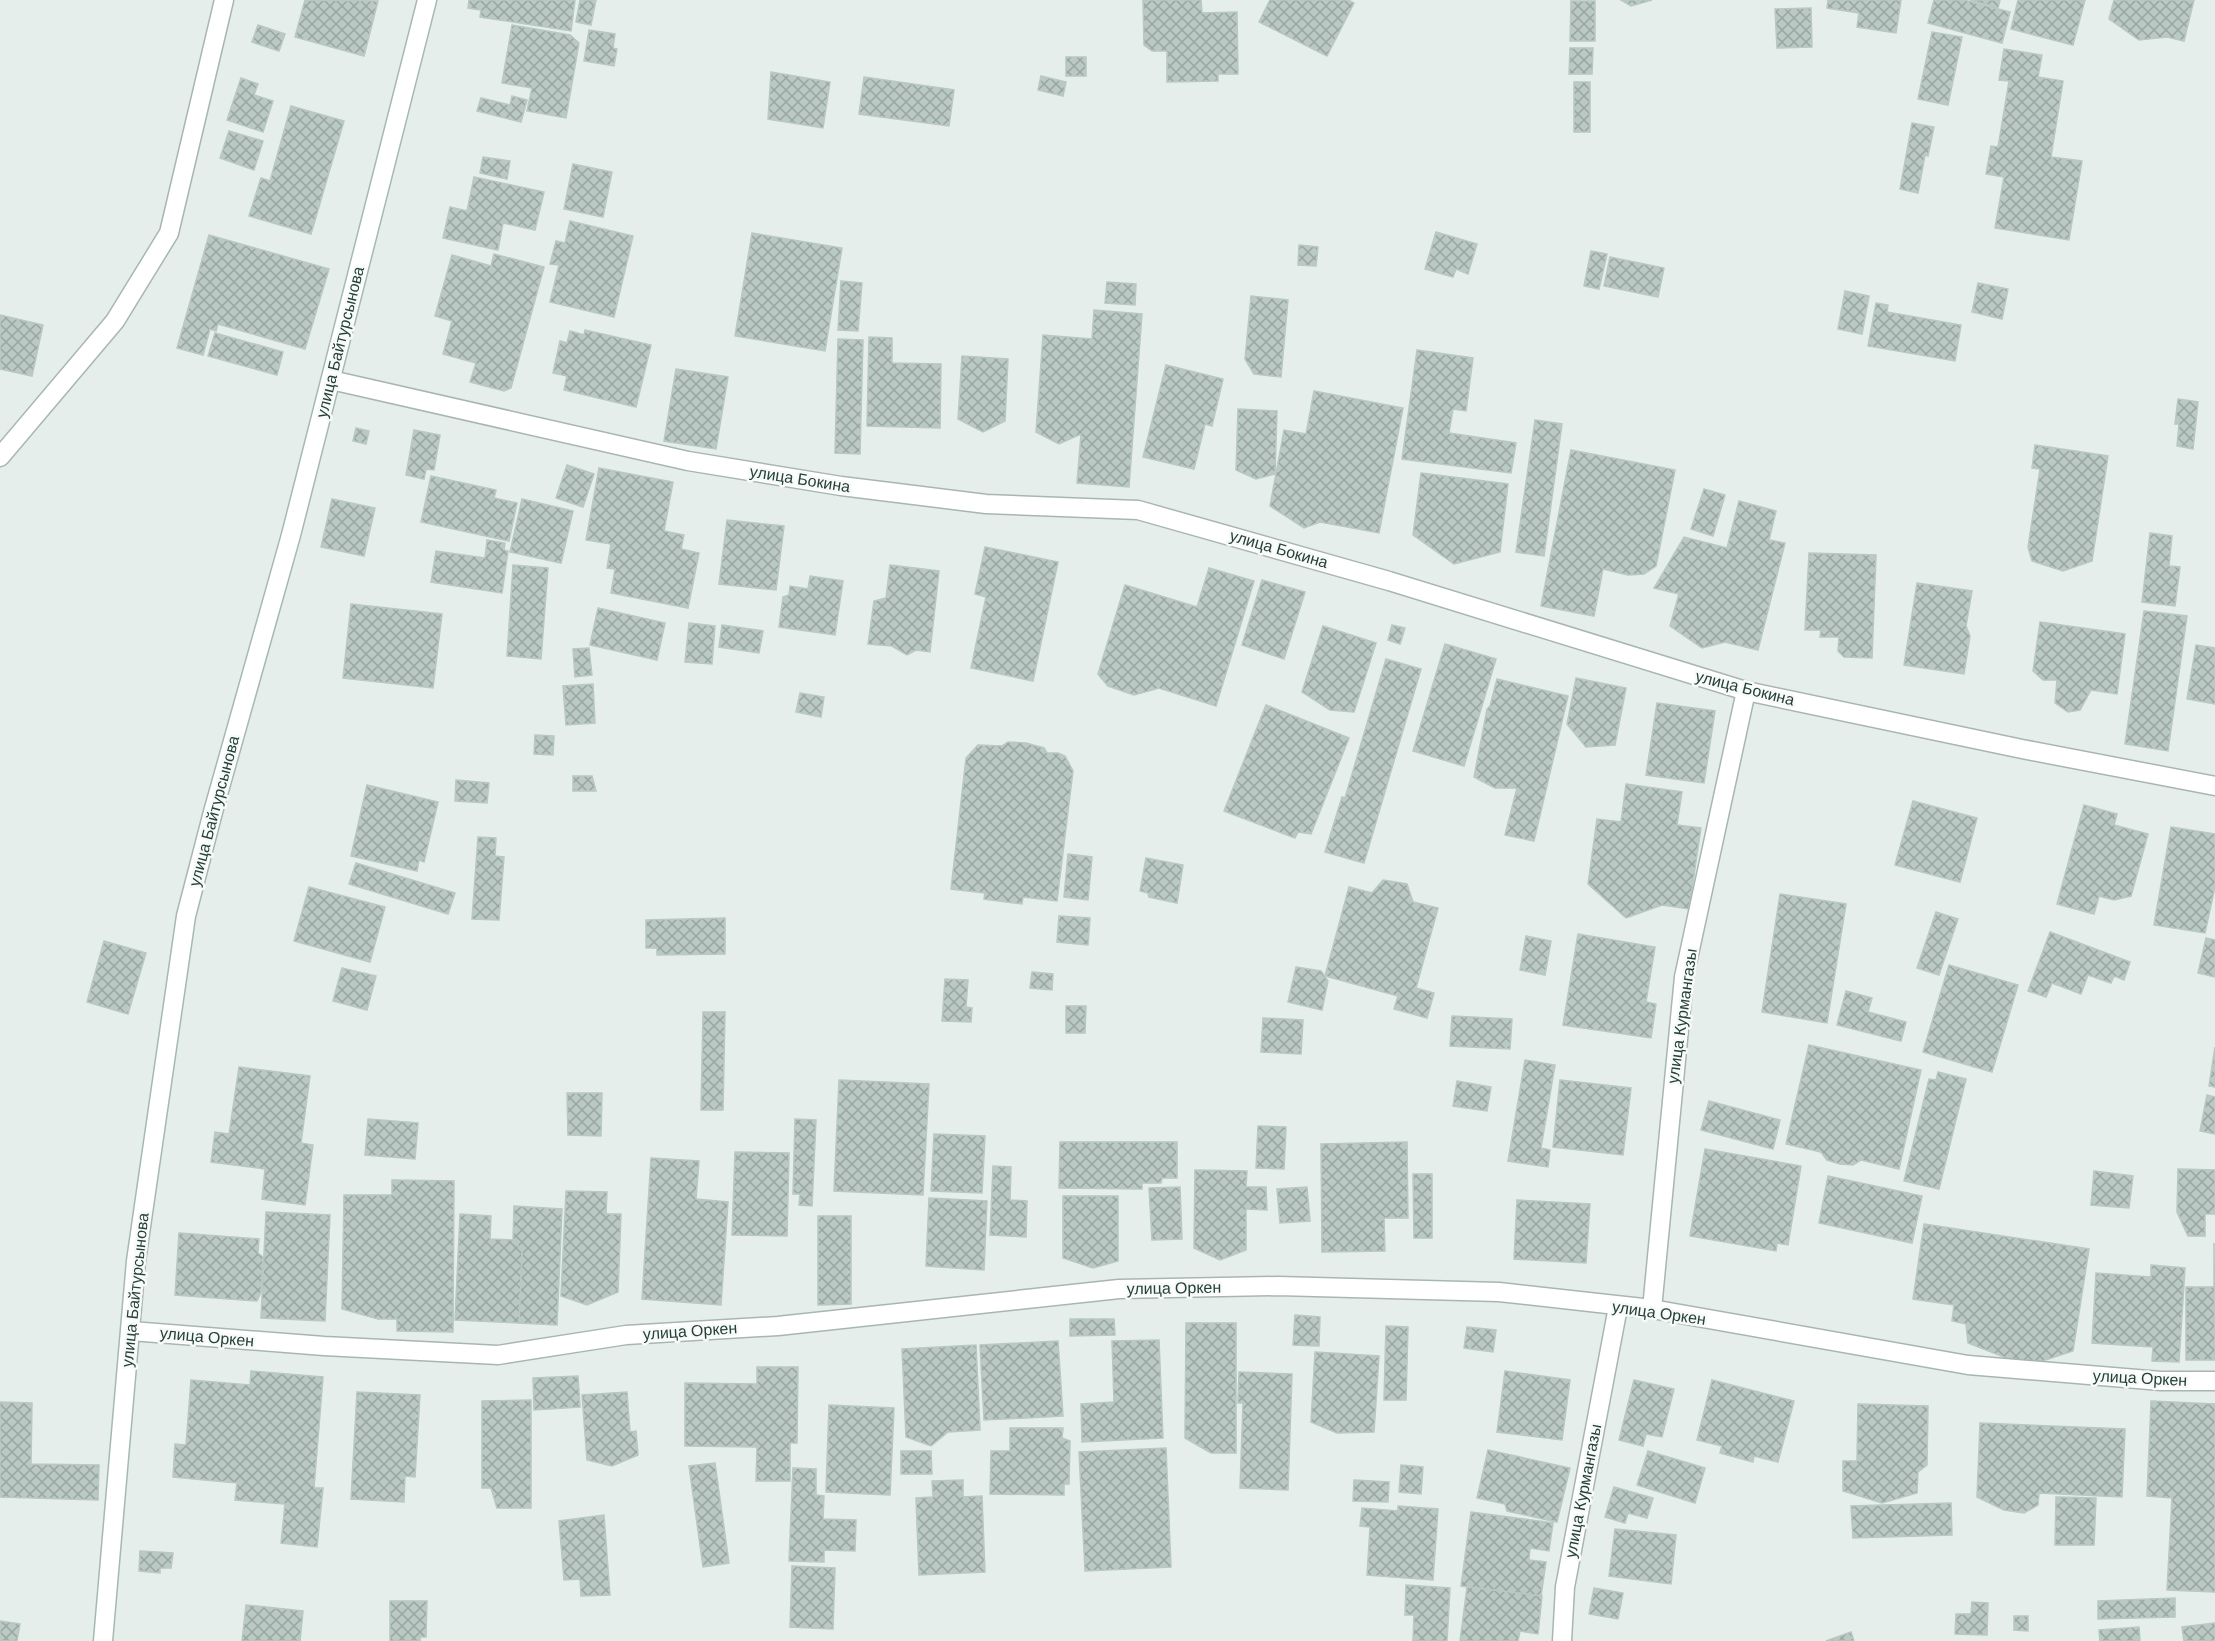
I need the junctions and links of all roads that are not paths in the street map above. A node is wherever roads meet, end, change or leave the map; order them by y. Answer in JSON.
{"nodes":[{"id":1,"x":224,"y":0,"type":"edge"},
{"id":2,"x":427,"y":0,"type":"edge"},
{"id":3,"x":331,"y":380,"type":"junction"},
{"id":4,"x":0,"y":457,"type":"edge"},
{"id":5,"x":1746,"y":691,"type":"junction"},
{"id":6,"x":2215,"y":786,"type":"edge"},
{"id":7,"x":1618,"y":1307,"type":"junction"},
{"id":8,"x":1652,"y":1309,"type":"junction"},
{"id":9,"x":131,"y":1331,"type":"junction"},
{"id":10,"x":2215,"y":1381,"type":"edge"},
{"id":11,"x":103,"y":1641,"type":"edge"},
{"id":12,"x":1562,"y":1641,"type":"edge"}],
"edges":[{"from":1,"to":4,"type":"street"},
{"from":2,"to":3,"type":"street","name":"улица Байтурсынова"},
{"from":3,"to":5,"type":"street","name":"улица Бокина"},
{"from":3,"to":9,"type":"street","name":"улица Байтурсынова"},
{"from":5,"to":6,"type":"street","name":"улица Бокина"},
{"from":5,"to":8,"type":"street","name":"улица Курмангазы"},
{"from":7,"to":8,"type":"street","name":"улица Оркен"},
{"from":7,"to":9,"type":"street","name":"улица Оркен"},
{"from":7,"to":12,"type":"street","name":"улица Курмангазы"},
{"from":8,"to":10,"type":"street","name":"улица Оркен"},
{"from":9,"to":11,"type":"street","name":"улица Байтурсынова"}]}
